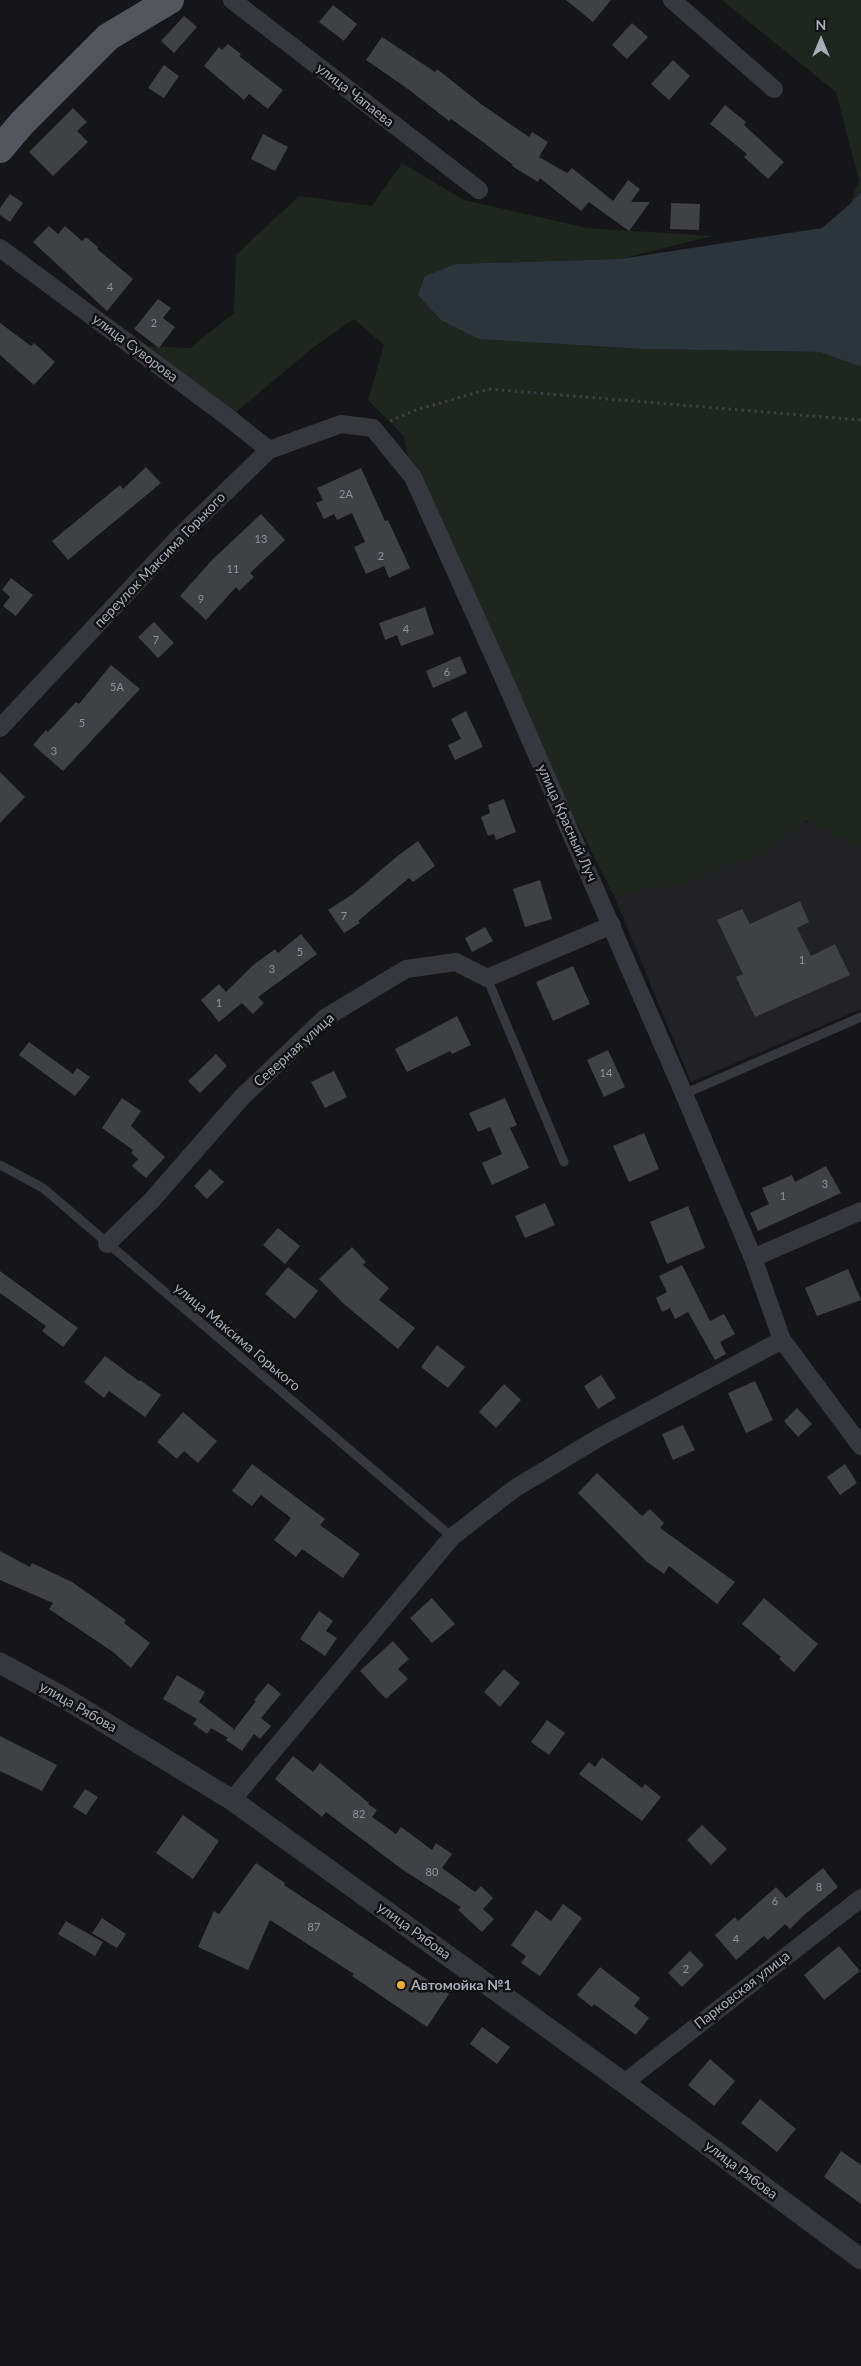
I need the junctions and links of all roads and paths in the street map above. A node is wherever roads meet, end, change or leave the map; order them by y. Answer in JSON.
{"nodes":[{"id":1,"x":170,"y":0,"type":"edge"},
{"id":2,"x":232,"y":0,"type":"edge"},
{"id":3,"x":672,"y":0,"type":"edge"},
{"id":4,"x":774,"y":89,"type":"dead end"},
{"id":5,"x":0,"y":149,"type":"edge"},
{"id":6,"x":479,"y":190,"type":"dead end"},
{"id":7,"x":0,"y":248,"type":"edge"},
{"id":8,"x":861,"y":420,"type":"edge"},
{"id":9,"x":373,"y":428,"type":"junction"},
{"id":10,"x":269,"y":450,"type":"junction"},
{"id":11,"x":0,"y":728,"type":"edge"},
{"id":12,"x":612,"y":925,"type":"junction"},
{"id":13,"x":486,"y":978,"type":"junction"},
{"id":14,"x":861,"y":1017,"type":"edge"},
{"id":15,"x":684,"y":1094,"type":"junction"},
{"id":16,"x":564,"y":1162,"type":"dead end"},
{"id":17,"x":0,"y":1165,"type":"edge"},
{"id":18,"x":861,"y":1211,"type":"edge"},
{"id":19,"x":107,"y":1244,"type":"junction"},
{"id":20,"x":753,"y":1258,"type":"junction"},
{"id":21,"x":782,"y":1340,"type":"junction"},
{"id":22,"x":861,"y":1446,"type":"edge"},
{"id":23,"x":452,"y":1537,"type":"junction"},
{"id":24,"x":0,"y":1663,"type":"edge"},
{"id":25,"x":232,"y":1800,"type":"junction"},
{"id":26,"x":861,"y":1898,"type":"edge"},
{"id":27,"x":624,"y":2083,"type":"junction"},
{"id":28,"x":861,"y":2259,"type":"edge"}],
"edges":[{"from":1,"to":5,"type":"main road"},
{"from":2,"to":6,"type":"street","name":"улица Чапаева"},
{"from":3,"to":4,"type":"street"},
{"from":7,"to":10,"type":"street","name":"улица Суворова"},
{"from":8,"to":9,"type":"path"},
{"from":9,"to":10,"type":"street","name":"переулок Максима Горького"},
{"from":9,"to":12,"type":"street","name":"улица Красный Луч"},
{"from":10,"to":11,"type":"street","name":"переулок Максима Горького"},
{"from":12,"to":13,"type":"street"},
{"from":12,"to":15,"type":"street","name":"улица Красный Луч"},
{"from":13,"to":16,"type":"lane"},
{"from":13,"to":19,"type":"street","name":"Северная улица"},
{"from":14,"to":15,"type":"lane"},
{"from":15,"to":20,"type":"street","name":"улица Красный Луч"},
{"from":17,"to":19,"type":"lane","name":"улица Максима Горького"},
{"from":18,"to":20,"type":"street"},
{"from":19,"to":23,"type":"lane","name":"улица Максима Горького"},
{"from":20,"to":21,"type":"street","name":"улица Красный Луч"},
{"from":21,"to":22,"type":"street","name":"улица Красный Луч"},
{"from":21,"to":23,"type":"street"},
{"from":23,"to":25,"type":"street"},
{"from":24,"to":25,"type":"street","name":"улица Рябова"},
{"from":25,"to":27,"type":"street","name":"улица Рябова"},
{"from":26,"to":27,"type":"street","name":"Парковская улица"},
{"from":27,"to":28,"type":"street","name":"улица Рябова"}]}
